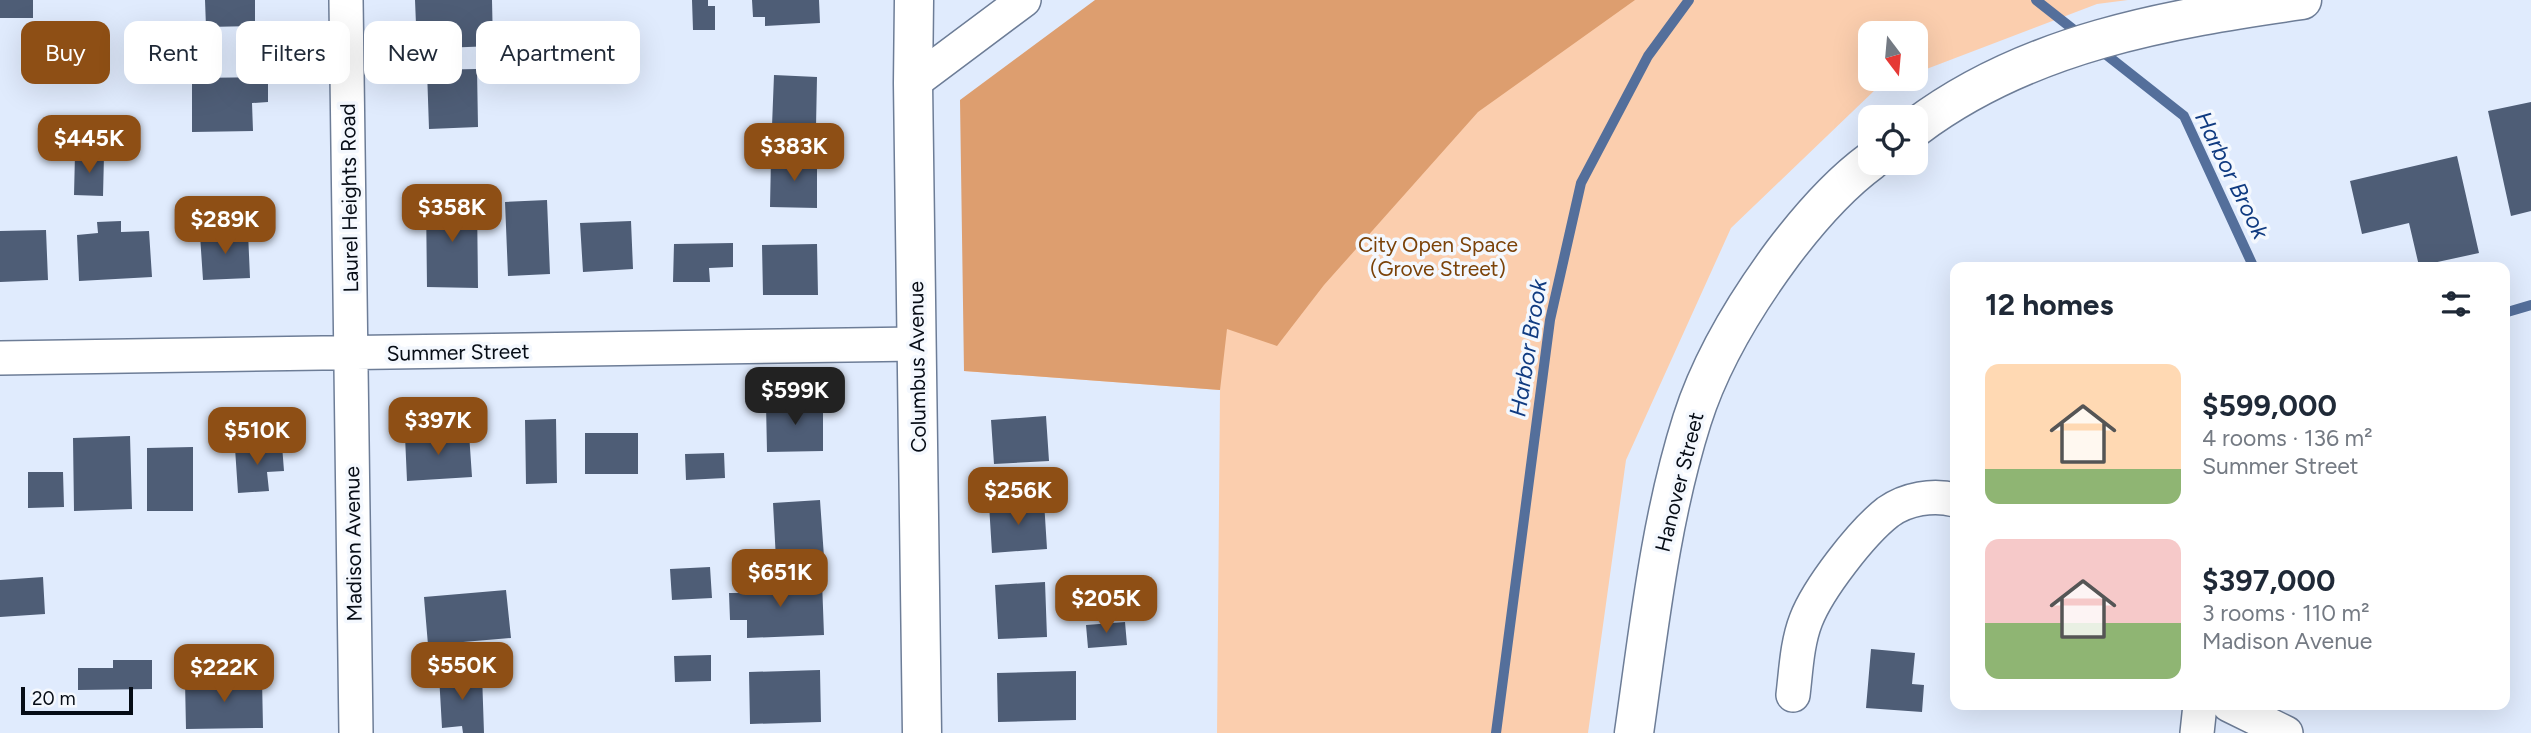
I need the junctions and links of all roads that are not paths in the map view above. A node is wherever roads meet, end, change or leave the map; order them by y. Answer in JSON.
{"nodes":[{"id":1,"x":346,"y":0,"type":"edge"},
{"id":2,"x":914,"y":0,"type":"edge"},
{"id":3,"x":1024,"y":0,"type":"edge"},
{"id":4,"x":2302,"y":0,"type":"edge"},
{"id":5,"x":913,"y":83,"type":"junction"},
{"id":6,"x":1928,"y":119,"type":"edge"},
{"id":7,"x":1858,"y":171,"type":"edge"},
{"id":8,"x":916,"y":344,"type":"junction"},
{"id":9,"x":351,"y":354,"type":"junction"},
{"id":10,"x":0,"y":358,"type":"edge"},
{"id":11,"x":1950,"y":498,"type":"edge"},
{"id":12,"x":1793,"y":695,"type":"dead end"},
{"id":13,"x":2199,"y":710,"type":"edge"},
{"id":14,"x":2239,"y":710,"type":"edge"},
{"id":15,"x":356,"y":733,"type":"edge"},
{"id":16,"x":922,"y":733,"type":"edge"},
{"id":17,"x":1634,"y":733,"type":"edge"},
{"id":18,"x":2197,"y":733,"type":"edge"},
{"id":19,"x":2286,"y":733,"type":"edge"}],
"edges":[{"from":1,"to":9,"type":"street","name":"Laurel Heights Road"},
{"from":2,"to":5,"type":"main road","name":"Columbus Avenue"},
{"from":3,"to":5,"type":"street"},
{"from":4,"to":6,"type":"main road"},
{"from":5,"to":8,"type":"main road","name":"Columbus Avenue"},
{"from":7,"to":17,"type":"main road","name":"Hanover Street"},
{"from":8,"to":9,"type":"street","name":"Summer Street"},
{"from":8,"to":16,"type":"main road","name":"Columbus Avenue"},
{"from":9,"to":10,"type":"street","name":"Summer Street"},
{"from":9,"to":15,"type":"street","name":"Madison Avenue"},
{"from":11,"to":12,"type":"street"},
{"from":13,"to":18,"type":"street"},
{"from":14,"to":19,"type":"street"}]}
